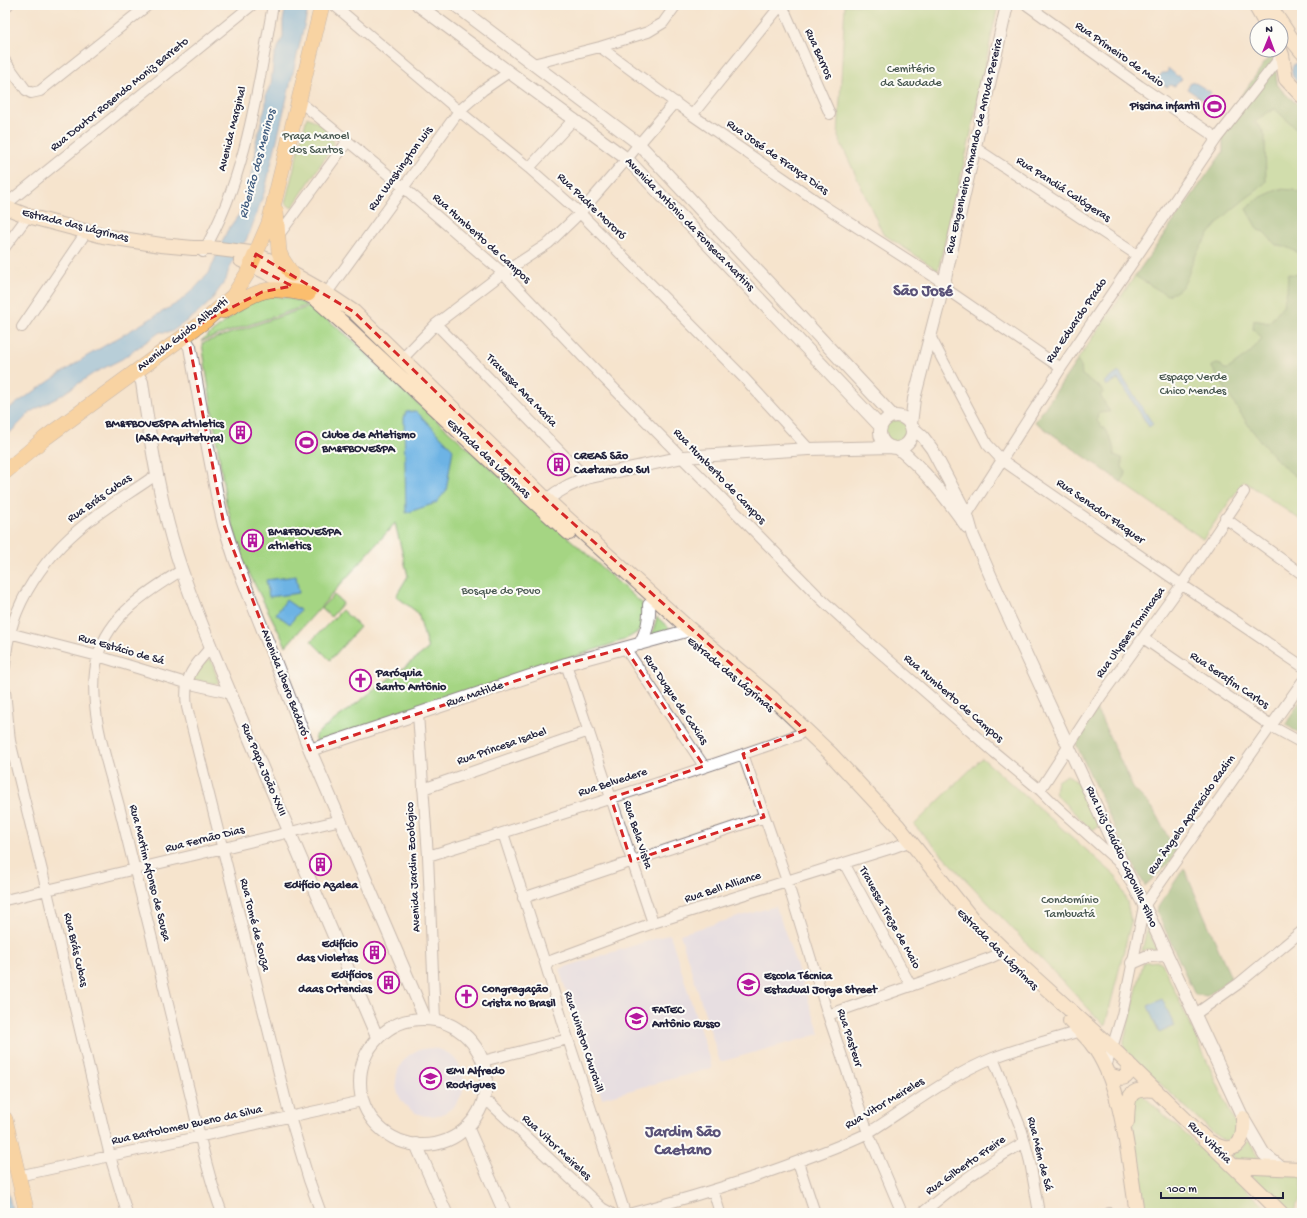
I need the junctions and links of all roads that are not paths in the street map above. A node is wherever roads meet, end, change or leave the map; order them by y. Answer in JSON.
{"nodes":[{"id":1,"x":8,"y":5,"type":"edge"},
{"id":2,"x":148,"y":5,"type":"edge"},
{"id":3,"x":252,"y":5,"type":"edge"},
{"id":4,"x":273,"y":5,"type":"edge"},
{"id":5,"x":322,"y":5,"type":"edge"},
{"id":6,"x":334,"y":5,"type":"edge"},
{"id":7,"x":418,"y":5,"type":"edge"},
{"id":8,"x":455,"y":5,"type":"edge"},
{"id":9,"x":676,"y":5,"type":"edge"},
{"id":10,"x":782,"y":5,"type":"edge"},
{"id":11,"x":1007,"y":5,"type":"edge"},
{"id":12,"x":1027,"y":5,"type":"edge"},
{"id":13,"x":1255,"y":5,"type":"edge"},
{"id":14,"x":1269,"y":5,"type":"edge"},
{"id":15,"x":5,"y":7,"type":"edge"},
{"id":16,"x":1262,"y":18,"type":"edge"},
{"id":17,"x":600,"y":47,"type":"junction"},
{"id":18,"x":1302,"y":52,"type":"edge"},
{"id":19,"x":1281,"y":58,"type":"edge"},
{"id":20,"x":1282,"y":58,"type":"edge"},
{"id":21,"x":1283,"y":58,"type":"edge"},
{"id":22,"x":5,"y":62,"type":"edge"},
{"id":23,"x":533,"y":64,"type":"junction"},
{"id":24,"x":509,"y":72,"type":"junction"},
{"id":25,"x":1300,"y":91,"type":"edge"},
{"id":26,"x":299,"y":101,"type":"junction"},
{"id":27,"x":675,"y":102,"type":"junction"},
{"id":28,"x":459,"y":111,"type":"junction"},
{"id":29,"x":692,"y":114,"type":"junction"},
{"id":30,"x":830,"y":114,"type":"dead end"},
{"id":31,"x":574,"y":118,"type":"junction"},
{"id":32,"x":1217,"y":138,"type":"junction"},
{"id":33,"x":347,"y":142,"type":"junction"},
{"id":34,"x":639,"y":144,"type":"junction"},
{"id":35,"x":974,"y":147,"type":"junction"},
{"id":36,"x":628,"y":159,"type":"junction"},
{"id":37,"x":529,"y":168,"type":"junction"},
{"id":38,"x":403,"y":187,"type":"junction"},
{"id":39,"x":276,"y":196,"type":"junction"},
{"id":40,"x":5,"y":206,"type":"edge"},
{"id":41,"x":580,"y":213,"type":"junction"},
{"id":42,"x":28,"y":216,"type":"junction"},
{"id":43,"x":87,"y":231,"type":"junction"},
{"id":44,"x":278,"y":236,"type":"junction"},
{"id":45,"x":5,"y":247,"type":"edge"},
{"id":46,"x":204,"y":251,"type":"junction"},
{"id":47,"x":1137,"y":255,"type":"junction"},
{"id":48,"x":247,"y":257,"type":"junction"},
{"id":49,"x":503,"y":273,"type":"junction"},
{"id":50,"x":292,"y":274,"type":"junction"},
{"id":51,"x":944,"y":285,"type":"junction"},
{"id":52,"x":308,"y":294,"type":"junction"},
{"id":53,"x":326,"y":294,"type":"junction"},
{"id":54,"x":205,"y":321,"type":"junction"},
{"id":55,"x":436,"y":324,"type":"junction"},
{"id":56,"x":22,"y":327,"type":"dead end"},
{"id":57,"x":183,"y":336,"type":"junction"},
{"id":58,"x":930,"y":336,"type":"junction"},
{"id":59,"x":402,"y":359,"type":"junction"},
{"id":60,"x":1061,"y":368,"type":"junction"},
{"id":61,"x":136,"y":372,"type":"junction"},
{"id":62,"x":914,"y":399,"type":"junction"},
{"id":63,"x":895,"y":416,"type":"junction"},
{"id":64,"x":912,"y":426,"type":"junction"},
{"id":65,"x":881,"y":428,"type":"junction"},
{"id":66,"x":895,"y":448,"type":"junction"},
{"id":67,"x":809,"y":449,"type":"junction"},
{"id":68,"x":845,"y":449,"type":"junction"},
{"id":69,"x":154,"y":453,"type":"junction"},
{"id":70,"x":682,"y":457,"type":"junction"},
{"id":71,"x":1002,"y":460,"type":"junction"},
{"id":72,"x":5,"y":472,"type":"edge"},
{"id":73,"x":586,"y":478,"type":"junction"},
{"id":74,"x":150,"y":480,"type":"junction"},
{"id":75,"x":953,"y":487,"type":"junction"},
{"id":76,"x":1244,"y":492,"type":"dead end"},
{"id":77,"x":943,"y":496,"type":"junction"},
{"id":78,"x":162,"y":497,"type":"junction"},
{"id":79,"x":544,"y":504,"type":"junction"},
{"id":80,"x":965,"y":518,"type":"junction"},
{"id":81,"x":1225,"y":518,"type":"junction"},
{"id":82,"x":182,"y":570,"type":"junction"},
{"id":83,"x":1302,"y":574,"type":"edge"},
{"id":84,"x":1181,"y":584,"type":"junction"},
{"id":85,"x":649,"y":605,"type":"junction"},
{"id":86,"x":685,"y":631,"type":"junction"},
{"id":87,"x":7,"y":633,"type":"edge"},
{"id":88,"x":1143,"y":638,"type":"junction"},
{"id":89,"x":640,"y":644,"type":"junction"},
{"id":90,"x":211,"y":647,"type":"junction"},
{"id":91,"x":625,"y":648,"type":"junction"},
{"id":92,"x":98,"y":656,"type":"junction"},
{"id":93,"x":566,"y":664,"type":"junction"},
{"id":94,"x":5,"y":666,"type":"edge"},
{"id":95,"x":1302,"y":666,"type":"edge"},
{"id":96,"x":1302,"y":682,"type":"edge"},
{"id":97,"x":186,"y":683,"type":"junction"},
{"id":98,"x":5,"y":691,"type":"edge"},
{"id":99,"x":230,"y":693,"type":"junction"},
{"id":100,"x":418,"y":714,"type":"junction"},
{"id":101,"x":1271,"y":726,"type":"junction"},
{"id":102,"x":589,"y":731,"type":"junction"},
{"id":103,"x":802,"y":732,"type":"junction"},
{"id":104,"x":1302,"y":743,"type":"edge"},
{"id":105,"x":1068,"y":746,"type":"junction"},
{"id":106,"x":310,"y":750,"type":"junction"},
{"id":107,"x":743,"y":754,"type":"junction"},
{"id":108,"x":704,"y":766,"type":"junction"},
{"id":109,"x":423,"y":789,"type":"junction"},
{"id":110,"x":1040,"y":790,"type":"junction"},
{"id":111,"x":611,"y":798,"type":"junction"},
{"id":112,"x":764,"y":817,"type":"junction"},
{"id":113,"x":341,"y":820,"type":"junction"},
{"id":114,"x":289,"y":833,"type":"junction"},
{"id":115,"x":503,"y":833,"type":"junction"},
{"id":116,"x":907,"y":843,"type":"junction"},
{"id":117,"x":222,"y":849,"type":"junction"},
{"id":118,"x":428,"y":856,"type":"junction"},
{"id":119,"x":632,"y":861,"type":"junction"},
{"id":120,"x":844,"y":863,"type":"junction"},
{"id":121,"x":1124,"y":867,"type":"junction"},
{"id":122,"x":135,"y":870,"type":"junction"},
{"id":123,"x":787,"y":881,"type":"junction"},
{"id":124,"x":47,"y":891,"type":"junction"},
{"id":125,"x":523,"y":898,"type":"junction"},
{"id":126,"x":5,"y":900,"type":"edge"},
{"id":127,"x":1144,"y":906,"type":"junction"},
{"id":128,"x":653,"y":923,"type":"junction"},
{"id":129,"x":1302,"y":931,"type":"edge"},
{"id":130,"x":1002,"y":953,"type":"junction"},
{"id":131,"x":1166,"y":955,"type":"junction"},
{"id":132,"x":545,"y":963,"type":"junction"},
{"id":133,"x":1132,"y":963,"type":"junction"},
{"id":134,"x":911,"y":986,"type":"junction"},
{"id":135,"x":828,"y":1015,"type":"junction"},
{"id":136,"x":1194,"y":1015,"type":"junction"},
{"id":137,"x":430,"y":1019,"type":"junction"},
{"id":138,"x":1080,"y":1031,"type":"junction"},
{"id":139,"x":378,"y":1037,"type":"junction"},
{"id":140,"x":568,"y":1040,"type":"junction"},
{"id":141,"x":1112,"y":1048,"type":"junction"},
{"id":142,"x":993,"y":1058,"type":"junction"},
{"id":143,"x":483,"y":1061,"type":"junction"},
{"id":144,"x":1128,"y":1063,"type":"junction"},
{"id":145,"x":1107,"y":1070,"type":"junction"},
{"id":146,"x":1155,"y":1090,"type":"junction"},
{"id":147,"x":362,"y":1101,"type":"junction"},
{"id":148,"x":483,"y":1102,"type":"junction"},
{"id":149,"x":290,"y":1117,"type":"junction"},
{"id":150,"x":1243,"y":1118,"type":"junction"},
{"id":151,"x":5,"y":1120,"type":"edge"},
{"id":152,"x":467,"y":1126,"type":"junction"},
{"id":153,"x":868,"y":1133,"type":"junction"},
{"id":154,"x":200,"y":1136,"type":"junction"},
{"id":155,"x":1126,"y":1136,"type":"junction"},
{"id":156,"x":1207,"y":1140,"type":"junction"},
{"id":157,"x":1025,"y":1142,"type":"junction"},
{"id":158,"x":416,"y":1144,"type":"junction"},
{"id":159,"x":110,"y":1156,"type":"junction"},
{"id":160,"x":798,"y":1162,"type":"junction"},
{"id":161,"x":1233,"y":1166,"type":"junction"},
{"id":162,"x":1283,"y":1169,"type":"junction"},
{"id":163,"x":1302,"y":1169,"type":"edge"},
{"id":164,"x":18,"y":1176,"type":"junction"},
{"id":165,"x":713,"y":1190,"type":"junction"},
{"id":166,"x":27,"y":1213,"type":"edge"},
{"id":167,"x":127,"y":1213,"type":"edge"},
{"id":168,"x":222,"y":1213,"type":"edge"},
{"id":169,"x":321,"y":1213,"type":"edge"},
{"id":170,"x":446,"y":1213,"type":"edge"},
{"id":171,"x":505,"y":1213,"type":"edge"},
{"id":172,"x":612,"y":1213,"type":"edge"},
{"id":173,"x":625,"y":1213,"type":"edge"},
{"id":174,"x":632,"y":1213,"type":"edge"},
{"id":175,"x":720,"y":1213,"type":"edge"},
{"id":176,"x":815,"y":1213,"type":"edge"},
{"id":177,"x":902,"y":1213,"type":"edge"},
{"id":178,"x":922,"y":1213,"type":"edge"},
{"id":179,"x":1039,"y":1213,"type":"edge"},
{"id":180,"x":1137,"y":1213,"type":"edge"},
{"id":181,"x":1280,"y":1213,"type":"edge"}],
"edges":[{"from":1,"to":15,"type":"street"},
{"from":2,"to":22,"type":"street"},
{"from":3,"to":40,"type":"street","name":"Rua Doutor Rosendo Moniz Barreto"},
{"from":4,"to":46,"type":"street","name":"Avenida Marginal"},
{"from":5,"to":26,"type":"main road","name":"Avenida Guido Aliberti"},
{"from":6,"to":28,"type":"street","name":"Rua Padre Mororó"},
{"from":7,"to":24,"type":"street","name":"Avenida Antônio da Fonseca Martins"},
{"from":8,"to":23,"type":"street","name":"Avenida Antônio da Fonseca Martins"},
{"from":9,"to":17,"type":"street"},
{"from":10,"to":29,"type":"street"},
{"from":10,"to":30,"type":"street","name":"Rua Barros"},
{"from":11,"to":35,"type":"street","name":"Rua Engenheiro Armando de Arruda Pereira"},
{"from":12,"to":32,"type":"street","name":"Rua Primeiro de Maio"},
{"from":13,"to":16,"type":"main road"},
{"from":14,"to":18,"type":"main road"},
{"from":17,"to":23,"type":"street"},
{"from":17,"to":27,"type":"street","name":"Rua José de França Dias"},
{"from":18,"to":21,"type":"main road"},
{"from":19,"to":32,"type":"street","name":"Rua Eduardo Prado"},
{"from":20,"to":25,"type":"main road"},
{"from":23,"to":34,"type":"street","name":"Avenida Antônio da Fonseca Martins"},
{"from":24,"to":28,"type":"street","name":"Rua Washington Luis"},
{"from":24,"to":31,"type":"street","name":"Avenida Antônio da Fonseca Martins"},
{"from":26,"to":33,"type":"street","name":"Rua Humberto de Campos"},
{"from":26,"to":39,"type":"main road","name":"Avenida Guido Aliberti"},
{"from":27,"to":29,"type":"street","name":"Rua José de França Dias"},
{"from":27,"to":34,"type":"street"},
{"from":28,"to":37,"type":"street","name":"Rua Padre Mororó"},
{"from":28,"to":38,"type":"street","name":"Rua Washington Luis"},
{"from":29,"to":51,"type":"street","name":"Rua José de França Dias"},
{"from":31,"to":36,"type":"street","name":"Avenida Antônio da Fonseca Martins"},
{"from":31,"to":37,"type":"street"},
{"from":32,"to":47,"type":"street","name":"Rua Eduardo Prado"},
{"from":33,"to":38,"type":"street","name":"Rua Humberto de Campos"},
{"from":33,"to":44,"type":"street"},
{"from":34,"to":36,"type":"street"},
{"from":34,"to":63,"type":"street","name":"Avenida Antônio da Fonseca Martins"},
{"from":35,"to":47,"type":"street","name":"Rua Pandiá Calógeras"},
{"from":35,"to":51,"type":"street","name":"Rua Engenheiro Armando de Arruda Pereira"},
{"from":36,"to":41,"type":"street"},
{"from":36,"to":65,"type":"street","name":"Avenida Antônio da Fonseca Martins"},
{"from":37,"to":41,"type":"street","name":"Rua Padre Mororó"},
{"from":38,"to":49,"type":"street","name":"Rua Humberto de Campos"},
{"from":38,"to":53,"type":"street","name":"Rua Washington Luis"},
{"from":39,"to":44,"type":"main road"},
{"from":39,"to":48,"type":"main road","name":"Avenida Guido Aliberti"},
{"from":40,"to":42,"type":"main road","name":"Estrada das Lágrimas"},
{"from":41,"to":49,"type":"street"},
{"from":41,"to":67,"type":"street","name":"Rua Padre Mororó"},
{"from":42,"to":43,"type":"main road","name":"Estrada das Lágrimas"},
{"from":42,"to":45,"type":"street"},
{"from":43,"to":46,"type":"main road","name":"Estrada das Lágrimas"},
{"from":43,"to":56,"type":"street"},
{"from":44,"to":50,"type":"main road"},
{"from":46,"to":48,"type":"main road","name":"Estrada das Lágrimas"},
{"from":47,"to":60,"type":"street","name":"Rua Eduardo Prado"},
{"from":48,"to":50,"type":"main road","name":"Estrada das Lágrimas"},
{"from":48,"to":52,"type":"main road","name":"Estrada das Lágrimas"},
{"from":48,"to":54,"type":"main road","name":"Avenida Guido Aliberti"},
{"from":49,"to":55,"type":"street"},
{"from":49,"to":70,"type":"street","name":"Rua Humberto de Campos"},
{"from":50,"to":53,"type":"main road","name":"Estrada das Lágrimas"},
{"from":51,"to":58,"type":"street","name":"Rua Engenheiro Armando de Arruda Pereira"},
{"from":51,"to":60,"type":"street","name":"Rua José de França Dias"},
{"from":52,"to":54,"type":"main road"},
{"from":52,"to":79,"type":"main road","name":"Estrada das Lágrimas"},
{"from":53,"to":59,"type":"main road","name":"Estrada das Lágrimas"},
{"from":54,"to":57,"type":"main road","name":"Avenida Guido Aliberti"},
{"from":55,"to":59,"type":"street"},
{"from":55,"to":73,"type":"street","name":"Travessa Ana Maria"},
{"from":57,"to":61,"type":"main road","name":"Avenida Guido Aliberti"},
{"from":57,"to":106,"type":"street","name":"Avenida Líbero Badaró"},
{"from":58,"to":62,"type":"street","name":"Rua Engenheiro Armando de Arruda Pereira"},
{"from":58,"to":71,"type":"street","name":"Rua Senador Flaquer"},
{"from":59,"to":79,"type":"main road","name":"Estrada das Lágrimas"},
{"from":60,"to":71,"type":"street","name":"Rua Eduardo Prado"},
{"from":61,"to":69,"type":"street","name":"Rua Papa João XXIII"},
{"from":61,"to":72,"type":"main road","name":"Avenida Guido Aliberti"},
{"from":62,"to":63,"type":"street"},
{"from":62,"to":64,"type":"street","name":"Rua Engenheiro Armando de Arruda Pereira"},
{"from":63,"to":64,"type":"street"},
{"from":63,"to":65,"type":"street"},
{"from":64,"to":66,"type":"street"},
{"from":64,"to":75,"type":"street","name":"Rua Luiz Claúdio Capovilla Filho"},
{"from":65,"to":66,"type":"street"},
{"from":65,"to":68,"type":"street"},
{"from":66,"to":68,"type":"street"},
{"from":66,"to":77,"type":"street","name":"Rua Luiz Claúdio Capovilla Filho"},
{"from":67,"to":68,"type":"street"},
{"from":67,"to":70,"type":"street"},
{"from":69,"to":74,"type":"street","name":"Rua Papa João XXIII"},
{"from":69,"to":78,"type":"street","name":"Rua Papa João XXIII"},
{"from":70,"to":73,"type":"street"},
{"from":70,"to":110,"type":"street","name":"Rua Humberto de Campos"},
{"from":71,"to":80,"type":"street","name":"Rua Eduardo Prado"},
{"from":71,"to":84,"type":"street","name":"Rua Senador Flaquer"},
{"from":73,"to":79,"type":"street"},
{"from":74,"to":78,"type":"street","name":"Rua Papa João XXIII"},
{"from":74,"to":87,"type":"street","name":"Rua Brás Cubas"},
{"from":75,"to":77,"type":"street"},
{"from":75,"to":80,"type":"street","name":"Rua Luiz Claúdio Capovilla Filho"},
{"from":76,"to":81,"type":"street","name":"Rua Ulysses Tomincasa"},
{"from":77,"to":80,"type":"street","name":"Rua Luiz Claúdio Capovilla Filho"},
{"from":78,"to":82,"type":"street","name":"Rua Papa João XXIII"},
{"from":79,"to":85,"type":"main road","name":"Estrada das Lágrimas"},
{"from":79,"to":86,"type":"main road","name":"Estrada das Lágrimas"},
{"from":80,"to":105,"type":"street","name":"Rua Luiz Claúdio Capovilla Filho"},
{"from":81,"to":83,"type":"street"},
{"from":81,"to":84,"type":"street","name":"Rua Ulysses Tomincasa"},
{"from":82,"to":90,"type":"street","name":"Rua Papa João XXIII"},
{"from":82,"to":92,"type":"street","name":"Rua Martim Afonso de Sousa"},
{"from":84,"to":88,"type":"street","name":"Rua Ulysses Tomincasa"},
{"from":84,"to":95,"type":"street","name":"Rua Senador Flaquer"},
{"from":85,"to":86,"type":"main road","name":"Estrada das Lágrimas"},
{"from":85,"to":89,"type":"street"},
{"from":86,"to":89,"type":"street","name":"Rua Matilde"},
{"from":86,"to":103,"type":"main road","name":"Estrada das Lágrimas"},
{"from":87,"to":92,"type":"street","name":"Rua Estácio de Sá"},
{"from":87,"to":94,"type":"street","name":"Rua Brás Cubas"},
{"from":88,"to":101,"type":"street","name":"Rua Serafim Carlos"},
{"from":88,"to":105,"type":"street","name":"Rua Ulysses Tomincasa"},
{"from":89,"to":91,"type":"street","name":"Rua Matilde"},
{"from":90,"to":97,"type":"street","name":"Rua Tomé de Souza"},
{"from":90,"to":99,"type":"street","name":"Rua Papa João XXIII"},
{"from":91,"to":93,"type":"street","name":"Rua Matilde"},
{"from":91,"to":108,"type":"street","name":"Rua Duque de Caxias"},
{"from":92,"to":97,"type":"street","name":"Rua Estácio de Sá"},
{"from":92,"to":122,"type":"street","name":"Rua Martim Afonso de Sousa"},
{"from":93,"to":100,"type":"street","name":"Rua Matilde"},
{"from":93,"to":102,"type":"street","name":"Rua Bela Vista"},
{"from":96,"to":101,"type":"street","name":"Rua Ângelo Aparecido Radim"},
{"from":97,"to":99,"type":"street","name":"Rua Estácio de Sá"},
{"from":97,"to":117,"type":"street","name":"Rua Tomé de Souza"},
{"from":98,"to":124,"type":"street","name":"Rua Brás Cubas"},
{"from":99,"to":114,"type":"street","name":"Rua Papa João XXIII"},
{"from":100,"to":106,"type":"street","name":"Rua Matilde"},
{"from":100,"to":109,"type":"street","name":"Avenida Jardim Zoológico"},
{"from":101,"to":104,"type":"street","name":"Rua Serafim Carlos"},
{"from":101,"to":127,"type":"street","name":"Rua Ângelo Aparecido Radim"},
{"from":102,"to":109,"type":"street","name":"Rua Princesa Isabel"},
{"from":102,"to":111,"type":"street","name":"Rua Bela Vista"},
{"from":103,"to":107,"type":"street","name":"Rua Belvedere"},
{"from":103,"to":116,"type":"main road","name":"Estrada das Lágrimas"},
{"from":105,"to":110,"type":"street","name":"Rua Ulysses Tomincasa"},
{"from":105,"to":121,"type":"street","name":"Rua Luiz Claúdio Capovilla Filho"},
{"from":106,"to":113,"type":"street","name":"Avenida Líbero Badaró"},
{"from":107,"to":108,"type":"street","name":"Rua Belvedere"},
{"from":107,"to":112,"type":"street","name":"Rua Pasteur"},
{"from":108,"to":111,"type":"street","name":"Rua Belvedere"},
{"from":109,"to":118,"type":"street","name":"Avenida Jardim Zoológico"},
{"from":110,"to":121,"type":"street","name":"Rua Humberto de Campos"},
{"from":111,"to":115,"type":"street","name":"Rua Belvedere"},
{"from":111,"to":119,"type":"street","name":"Rua Bela Vista"},
{"from":112,"to":119,"type":"street"},
{"from":112,"to":123,"type":"street","name":"Rua Pasteur"},
{"from":113,"to":114,"type":"street","name":"Rua Fernão Dias"},
{"from":113,"to":137,"type":"street","name":"Avenida Líbero Badaró"},
{"from":114,"to":117,"type":"street","name":"Rua Fernão Dias"},
{"from":114,"to":139,"type":"street","name":"Rua Papa João XXIII"},
{"from":115,"to":118,"type":"street","name":"Rua Belvedere"},
{"from":115,"to":125,"type":"street","name":"Rua Winston Churchill"},
{"from":116,"to":120,"type":"street","name":"Rua Bell Alliance"},
{"from":116,"to":130,"type":"main road","name":"Estrada das Lágrimas"},
{"from":117,"to":122,"type":"street","name":"Rua Fernão Dias"},
{"from":117,"to":149,"type":"street","name":"Rua Tomé de Souza"},
{"from":118,"to":137,"type":"street","name":"Avenida Jardim Zoológico"},
{"from":119,"to":125,"type":"street"},
{"from":119,"to":128,"type":"street","name":"Rua Bela Vista"},
{"from":120,"to":123,"type":"street","name":"Rua Bell Alliance"},
{"from":120,"to":134,"type":"street","name":"Travessa Treze de Maio"},
{"from":121,"to":127,"type":"street","name":"Rua Luiz Claúdio Capovilla Filho"},
{"from":122,"to":124,"type":"street","name":"Rua Fernão Dias"},
{"from":122,"to":154,"type":"street","name":"Rua Martim Afonso de Sousa"},
{"from":123,"to":128,"type":"street","name":"Rua Bell Alliance"},
{"from":123,"to":135,"type":"street","name":"Rua Pasteur"},
{"from":124,"to":126,"type":"street","name":"Rua Fernão Dias"},
{"from":124,"to":159,"type":"street","name":"Rua Brás Cubas"},
{"from":125,"to":132,"type":"street","name":"Rua Winston Churchill"},
{"from":127,"to":131,"type":"street","name":"Rua Luiz Claúdio Capovilla Filho"},
{"from":127,"to":133,"type":"street","name":"Rua Ângelo Aparecido Radim"},
{"from":128,"to":132,"type":"street","name":"Rua Bell Alliance"},
{"from":129,"to":136,"type":"street"},
{"from":130,"to":134,"type":"street"},
{"from":130,"to":138,"type":"main road","name":"Estrada das Lágrimas"},
{"from":130,"to":141,"type":"main road","name":"Estrada das Lágrimas"},
{"from":131,"to":133,"type":"street"},
{"from":131,"to":136,"type":"street","name":"Rua Luiz Claúdio Capovilla Filho"},
{"from":132,"to":140,"type":"street","name":"Rua Winston Churchill"},
{"from":133,"to":141,"type":"street","name":"Rua Ângelo Aparecido Radim"},
{"from":134,"to":135,"type":"street"},
{"from":135,"to":153,"type":"street","name":"Rua Pasteur"},
{"from":136,"to":150,"type":"street","name":"Rua Luiz Claúdio Capovilla Filho"},
{"from":137,"to":139,"type":"street"},
{"from":137,"to":143,"type":"street"},
{"from":138,"to":142,"type":"street","name":"Rua Vitor Meireles"},
{"from":138,"to":145,"type":"main road","name":"Estrada das Lágrimas"},
{"from":139,"to":147,"type":"street"},
{"from":140,"to":143,"type":"street"},
{"from":140,"to":173,"type":"street","name":"Rua Winston Churchill"},
{"from":141,"to":144,"type":"main road","name":"Estrada das Lágrimas"},
{"from":141,"to":145,"type":"street","name":"Rua Ângelo Aparecido Radim"},
{"from":142,"to":153,"type":"street","name":"Rua Vitor Meireles"},
{"from":142,"to":157,"type":"street","name":"Rua Mém de Sá"},
{"from":143,"to":148,"type":"street"},
{"from":144,"to":145,"type":"main road"},
{"from":144,"to":146,"type":"main road","name":"Estrada das Lágrimas"},
{"from":145,"to":155,"type":"main road","name":"Estrada das Lágrimas"},
{"from":146,"to":155,"type":"main road"},
{"from":146,"to":156,"type":"main road","name":"Rua Vitória"},
{"from":147,"to":149,"type":"street","name":"Rua Bartolomeu Bueno da Silva"},
{"from":147,"to":158,"type":"street"},
{"from":148,"to":152,"type":"street"},
{"from":148,"to":172,"type":"street","name":"Rua Vitor Meireles"},
{"from":149,"to":154,"type":"street","name":"Rua Bartolomeu Bueno da Silva"},
{"from":149,"to":169,"type":"street","name":"Rua Tomé de Souza"},
{"from":150,"to":156,"type":"main road"},
{"from":150,"to":162,"type":"street","name":"Rua Luiz Claúdio Capovilla Filho"},
{"from":151,"to":164,"type":"main road"},
{"from":152,"to":158,"type":"street"},
{"from":152,"to":171,"type":"street"},
{"from":153,"to":160,"type":"street","name":"Rua Vitor Meireles"},
{"from":153,"to":177,"type":"street","name":"Rua Pasteur"},
{"from":154,"to":159,"type":"street","name":"Rua Bartolomeu Bueno da Silva"},
{"from":154,"to":168,"type":"street","name":"Rua Martim Afonso de Sousa"},
{"from":155,"to":180,"type":"main road","name":"Estrada das Lágrimas"},
{"from":156,"to":161,"type":"main road","name":"Rua Vitória"},
{"from":157,"to":178,"type":"street","name":"Rua Gilberto Freire"},
{"from":157,"to":179,"type":"street","name":"Rua Mém de Sá"},
{"from":158,"to":170,"type":"street"},
{"from":159,"to":164,"type":"street","name":"Rua Bartolomeu Bueno da Silva"},
{"from":159,"to":167,"type":"street","name":"Rua Brás Cubas"},
{"from":160,"to":165,"type":"street","name":"Rua Vitor Meireles"},
{"from":160,"to":176,"type":"street"},
{"from":161,"to":162,"type":"main road"},
{"from":161,"to":181,"type":"main road","name":"Rua Vitória"},
{"from":162,"to":163,"type":"main road"},
{"from":164,"to":166,"type":"main road"},
{"from":165,"to":174,"type":"street","name":"Rua Vitor Meireles"},
{"from":165,"to":175,"type":"street"}]}
